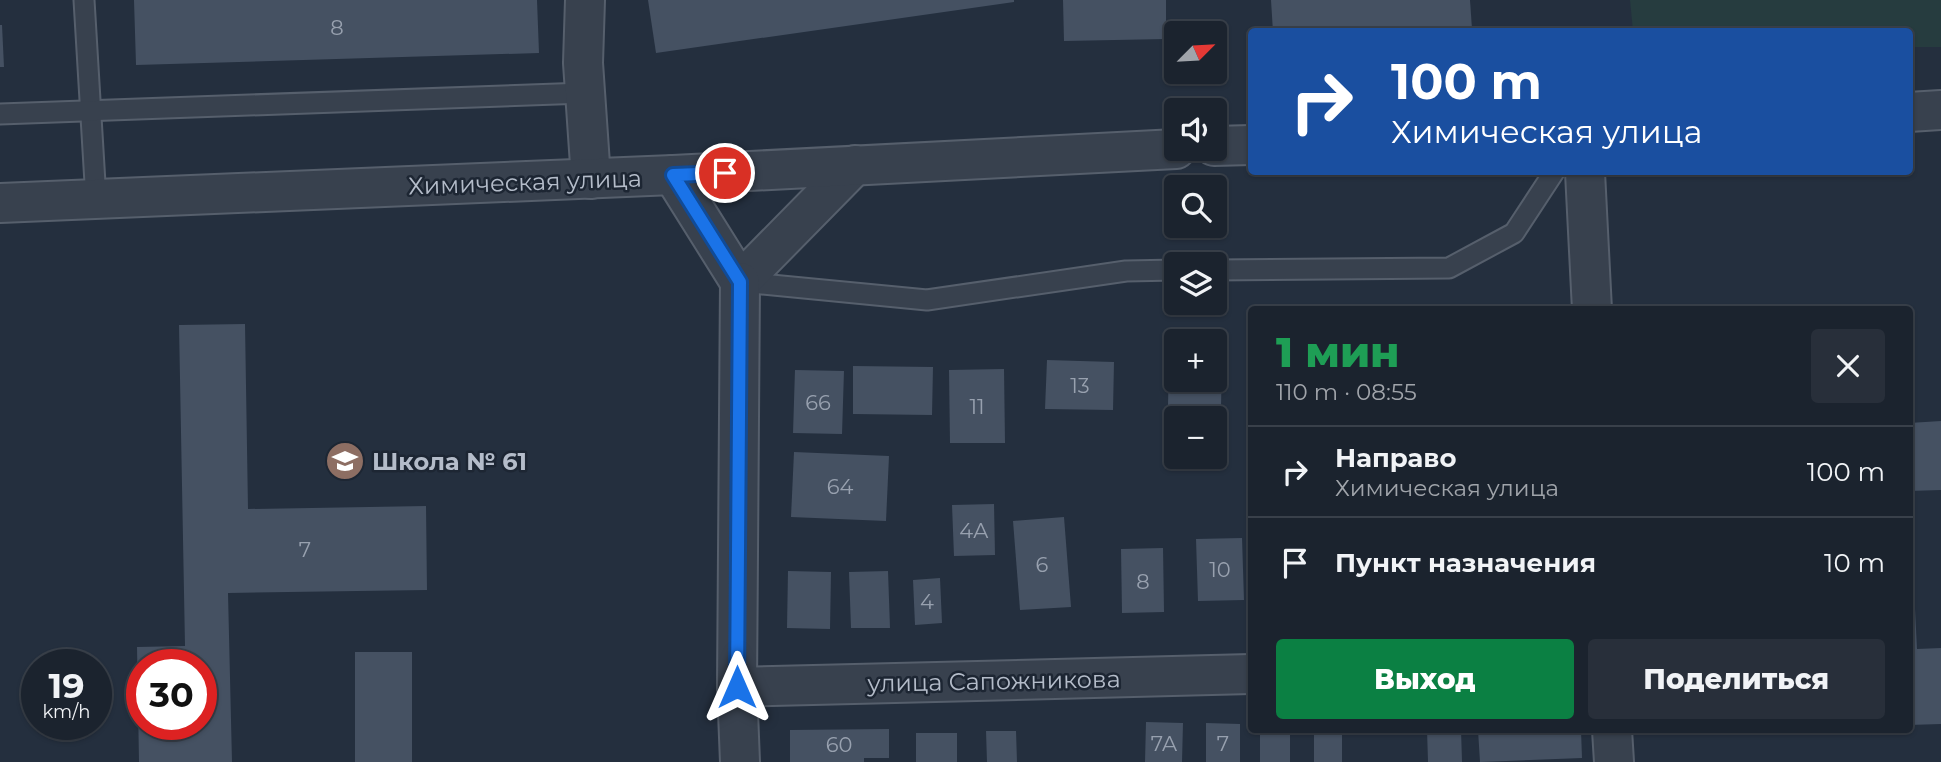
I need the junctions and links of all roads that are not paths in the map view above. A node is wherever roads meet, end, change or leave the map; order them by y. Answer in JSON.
{"nodes":[{"id":1,"x":83,"y":0,"type":"edge"},
{"id":2,"x":585,"y":0,"type":"edge"},
{"id":3,"x":585,"y":93,"type":"junction"},
{"id":4,"x":1941,"y":110,"type":"edge"},
{"id":5,"x":91,"y":112,"type":"junction"},
{"id":6,"x":1913,"y":112,"type":"edge"},
{"id":7,"x":0,"y":114,"type":"edge"},
{"id":8,"x":1248,"y":145,"type":"edge"},
{"id":9,"x":1227,"y":146,"type":"edge"},
{"id":10,"x":1164,"y":150,"type":"edge"},
{"id":11,"x":855,"y":166,"type":"junction"},
{"id":12,"x":673,"y":175,"type":"junction"},
{"id":13,"x":1552,"y":175,"type":"edge"},
{"id":14,"x":1585,"y":175,"type":"edge"},
{"id":15,"x":591,"y":179,"type":"junction"},
{"id":16,"x":96,"y":200,"type":"junction"},
{"id":17,"x":0,"y":203,"type":"edge"},
{"id":18,"x":1164,"y":270,"type":"edge"},
{"id":19,"x":1227,"y":270,"type":"edge"},
{"id":20,"x":740,"y":282,"type":"junction"},
{"id":21,"x":1592,"y":306,"type":"edge"},
{"id":22,"x":1248,"y":674,"type":"edge"},
{"id":23,"x":737,"y":687,"type":"junction"},
{"id":24,"x":1612,"y":733,"type":"edge"},
{"id":25,"x":740,"y":762,"type":"edge"},
{"id":26,"x":1614,"y":762,"type":"edge"}],
"edges":[{"from":1,"to":5,"type":"lane"},
{"from":2,"to":3,"type":"street"},
{"from":3,"to":5,"type":"lane"},
{"from":3,"to":15,"type":"street"},
{"from":4,"to":6,"type":"street"},
{"from":5,"to":7,"type":"lane"},
{"from":5,"to":16,"type":"lane"},
{"from":8,"to":9,"type":"street"},
{"from":10,"to":11,"type":"street","name":"Химическая улица"},
{"from":11,"to":12,"type":"street","name":"Химическая улица"},
{"from":11,"to":20,"type":"street"},
{"from":12,"to":15,"type":"street","name":"Химическая улица"},
{"from":12,"to":20,"type":"street"},
{"from":13,"to":19,"type":"lane"},
{"from":14,"to":21,"type":"street"},
{"from":15,"to":16,"type":"street","name":"Химическая улица"},
{"from":16,"to":17,"type":"street","name":"Химическая улица"},
{"from":18,"to":20,"type":"lane"},
{"from":20,"to":23,"type":"street"},
{"from":22,"to":23,"type":"street","name":"улица Сапожникова"},
{"from":23,"to":25,"type":"street"},
{"from":24,"to":26,"type":"street"}]}
